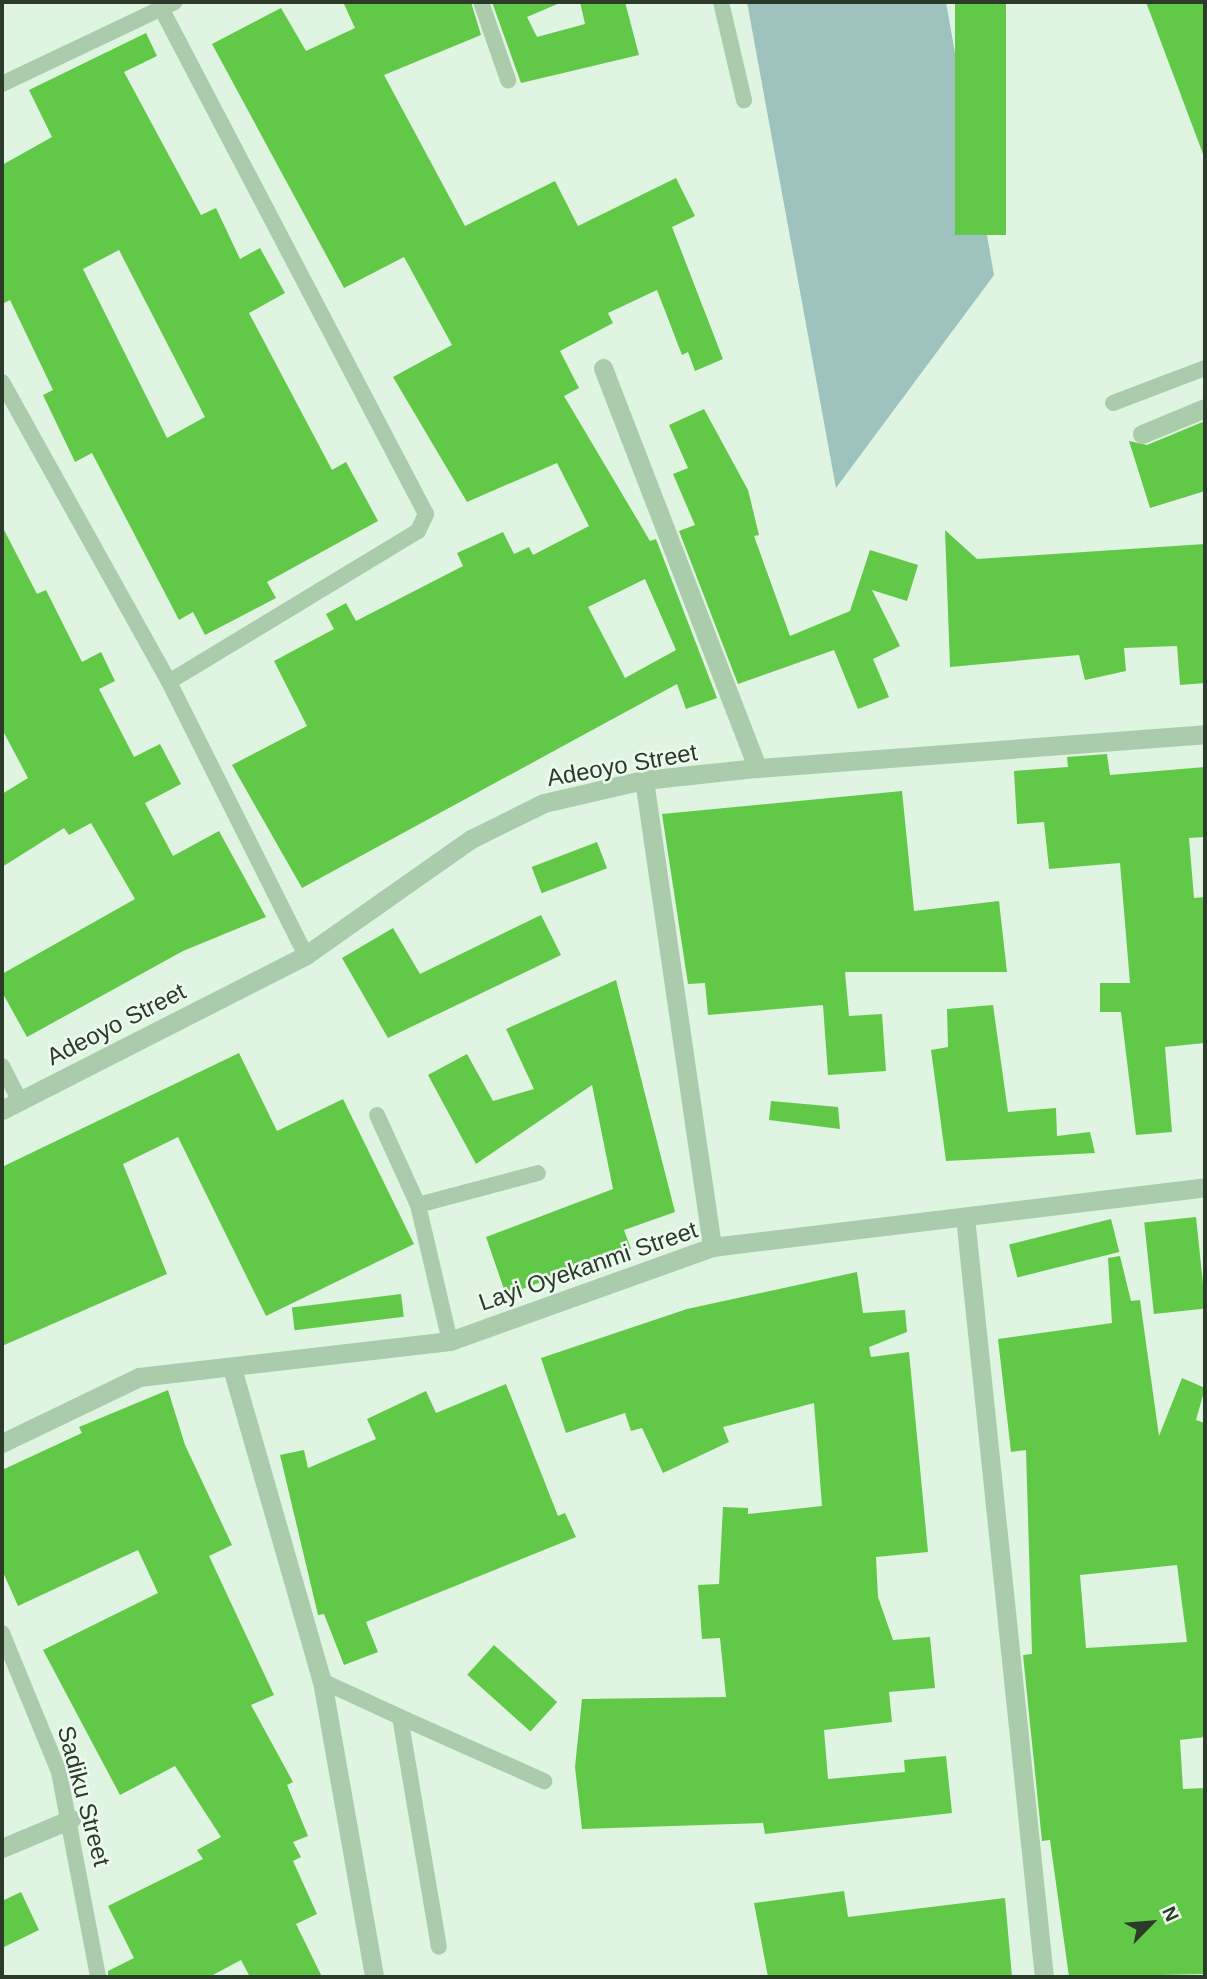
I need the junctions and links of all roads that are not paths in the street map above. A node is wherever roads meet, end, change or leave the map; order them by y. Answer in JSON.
{"nodes":[{"id":1,"x":481,"y":2,"type":"edge"},
{"id":2,"x":721,"y":2,"type":"edge"},
{"id":3,"x":168,"y":5,"type":"edge"},
{"id":4,"x":508,"y":80,"type":"dead end"},
{"id":5,"x":2,"y":85,"type":"edge"},
{"id":6,"x":744,"y":100,"type":"dead end"},
{"id":7,"x":603,"y":368,"type":"dead end"},
{"id":8,"x":1205,"y":368,"type":"edge"},
{"id":9,"x":2,"y":382,"type":"edge"},
{"id":10,"x":1113,"y":403,"type":"dead end"},
{"id":11,"x":1205,"y":408,"type":"edge"},
{"id":12,"x":1142,"y":434,"type":"dead end"},
{"id":13,"x":169,"y":682,"type":"junction"},
{"id":14,"x":1205,"y":734,"type":"edge"},
{"id":15,"x":757,"y":768,"type":"junction"},
{"id":16,"x":644,"y":780,"type":"junction"},
{"id":17,"x":306,"y":955,"type":"junction"},
{"id":18,"x":2,"y":1066,"type":"edge"},
{"id":19,"x":20,"y":1101,"type":"junction"},
{"id":20,"x":2,"y":1110,"type":"edge"},
{"id":21,"x":377,"y":1115,"type":"dead end"},
{"id":22,"x":538,"y":1172,"type":"dead end"},
{"id":23,"x":1205,"y":1187,"type":"edge"},
{"id":24,"x":418,"y":1205,"type":"junction"},
{"id":25,"x":965,"y":1217,"type":"junction"},
{"id":26,"x":712,"y":1247,"type":"junction"},
{"id":27,"x":450,"y":1341,"type":"junction"},
{"id":28,"x":232,"y":1368,"type":"junction"},
{"id":29,"x":2,"y":1443,"type":"edge"},
{"id":30,"x":2,"y":1633,"type":"edge"},
{"id":31,"x":322,"y":1681,"type":"junction"},
{"id":32,"x":400,"y":1717,"type":"junction"},
{"id":33,"x":544,"y":1781,"type":"dead end"},
{"id":34,"x":72,"y":1819,"type":"junction"},
{"id":35,"x":2,"y":1848,"type":"edge"},
{"id":36,"x":439,"y":1947,"type":"dead end"},
{"id":37,"x":98,"y":1977,"type":"edge"},
{"id":38,"x":374,"y":1977,"type":"edge"},
{"id":39,"x":1044,"y":1977,"type":"edge"}],
"edges":[{"from":1,"to":4,"type":"lane"},
{"from":2,"to":6,"type":"lane"},
{"from":3,"to":5,"type":"lane"},
{"from":3,"to":13,"type":"lane"},
{"from":7,"to":15,"type":"street"},
{"from":8,"to":10,"type":"lane"},
{"from":9,"to":13,"type":"lane"},
{"from":11,"to":12,"type":"street"},
{"from":13,"to":17,"type":"lane"},
{"from":14,"to":15,"type":"street","name":"Adeoyo Street"},
{"from":15,"to":16,"type":"street","name":"Adeoyo Street"},
{"from":16,"to":17,"type":"street","name":"Adeoyo Street"},
{"from":16,"to":26,"type":"street"},
{"from":17,"to":19,"type":"street","name":"Adeoyo Street"},
{"from":18,"to":19,"type":"lane"},
{"from":19,"to":20,"type":"street","name":"Adeoyo Street"},
{"from":21,"to":24,"type":"lane"},
{"from":22,"to":24,"type":"lane"},
{"from":23,"to":25,"type":"street","name":"Layi Oyekanmi Street"},
{"from":24,"to":27,"type":"lane"},
{"from":25,"to":26,"type":"street","name":"Layi Oyekanmi Street"},
{"from":25,"to":39,"type":"street"},
{"from":26,"to":27,"type":"street","name":"Layi Oyekanmi Street"},
{"from":27,"to":28,"type":"street","name":"Layi Oyekanmi Street"},
{"from":28,"to":29,"type":"street","name":"Layi Oyekanmi Street"},
{"from":28,"to":31,"type":"street"},
{"from":30,"to":34,"type":"lane","name":"Sadiku Street"},
{"from":31,"to":32,"type":"lane"},
{"from":31,"to":38,"type":"street"},
{"from":32,"to":33,"type":"lane"},
{"from":32,"to":36,"type":"lane"},
{"from":34,"to":35,"type":"street"},
{"from":34,"to":37,"type":"lane","name":"Sadiku Street"}]}
